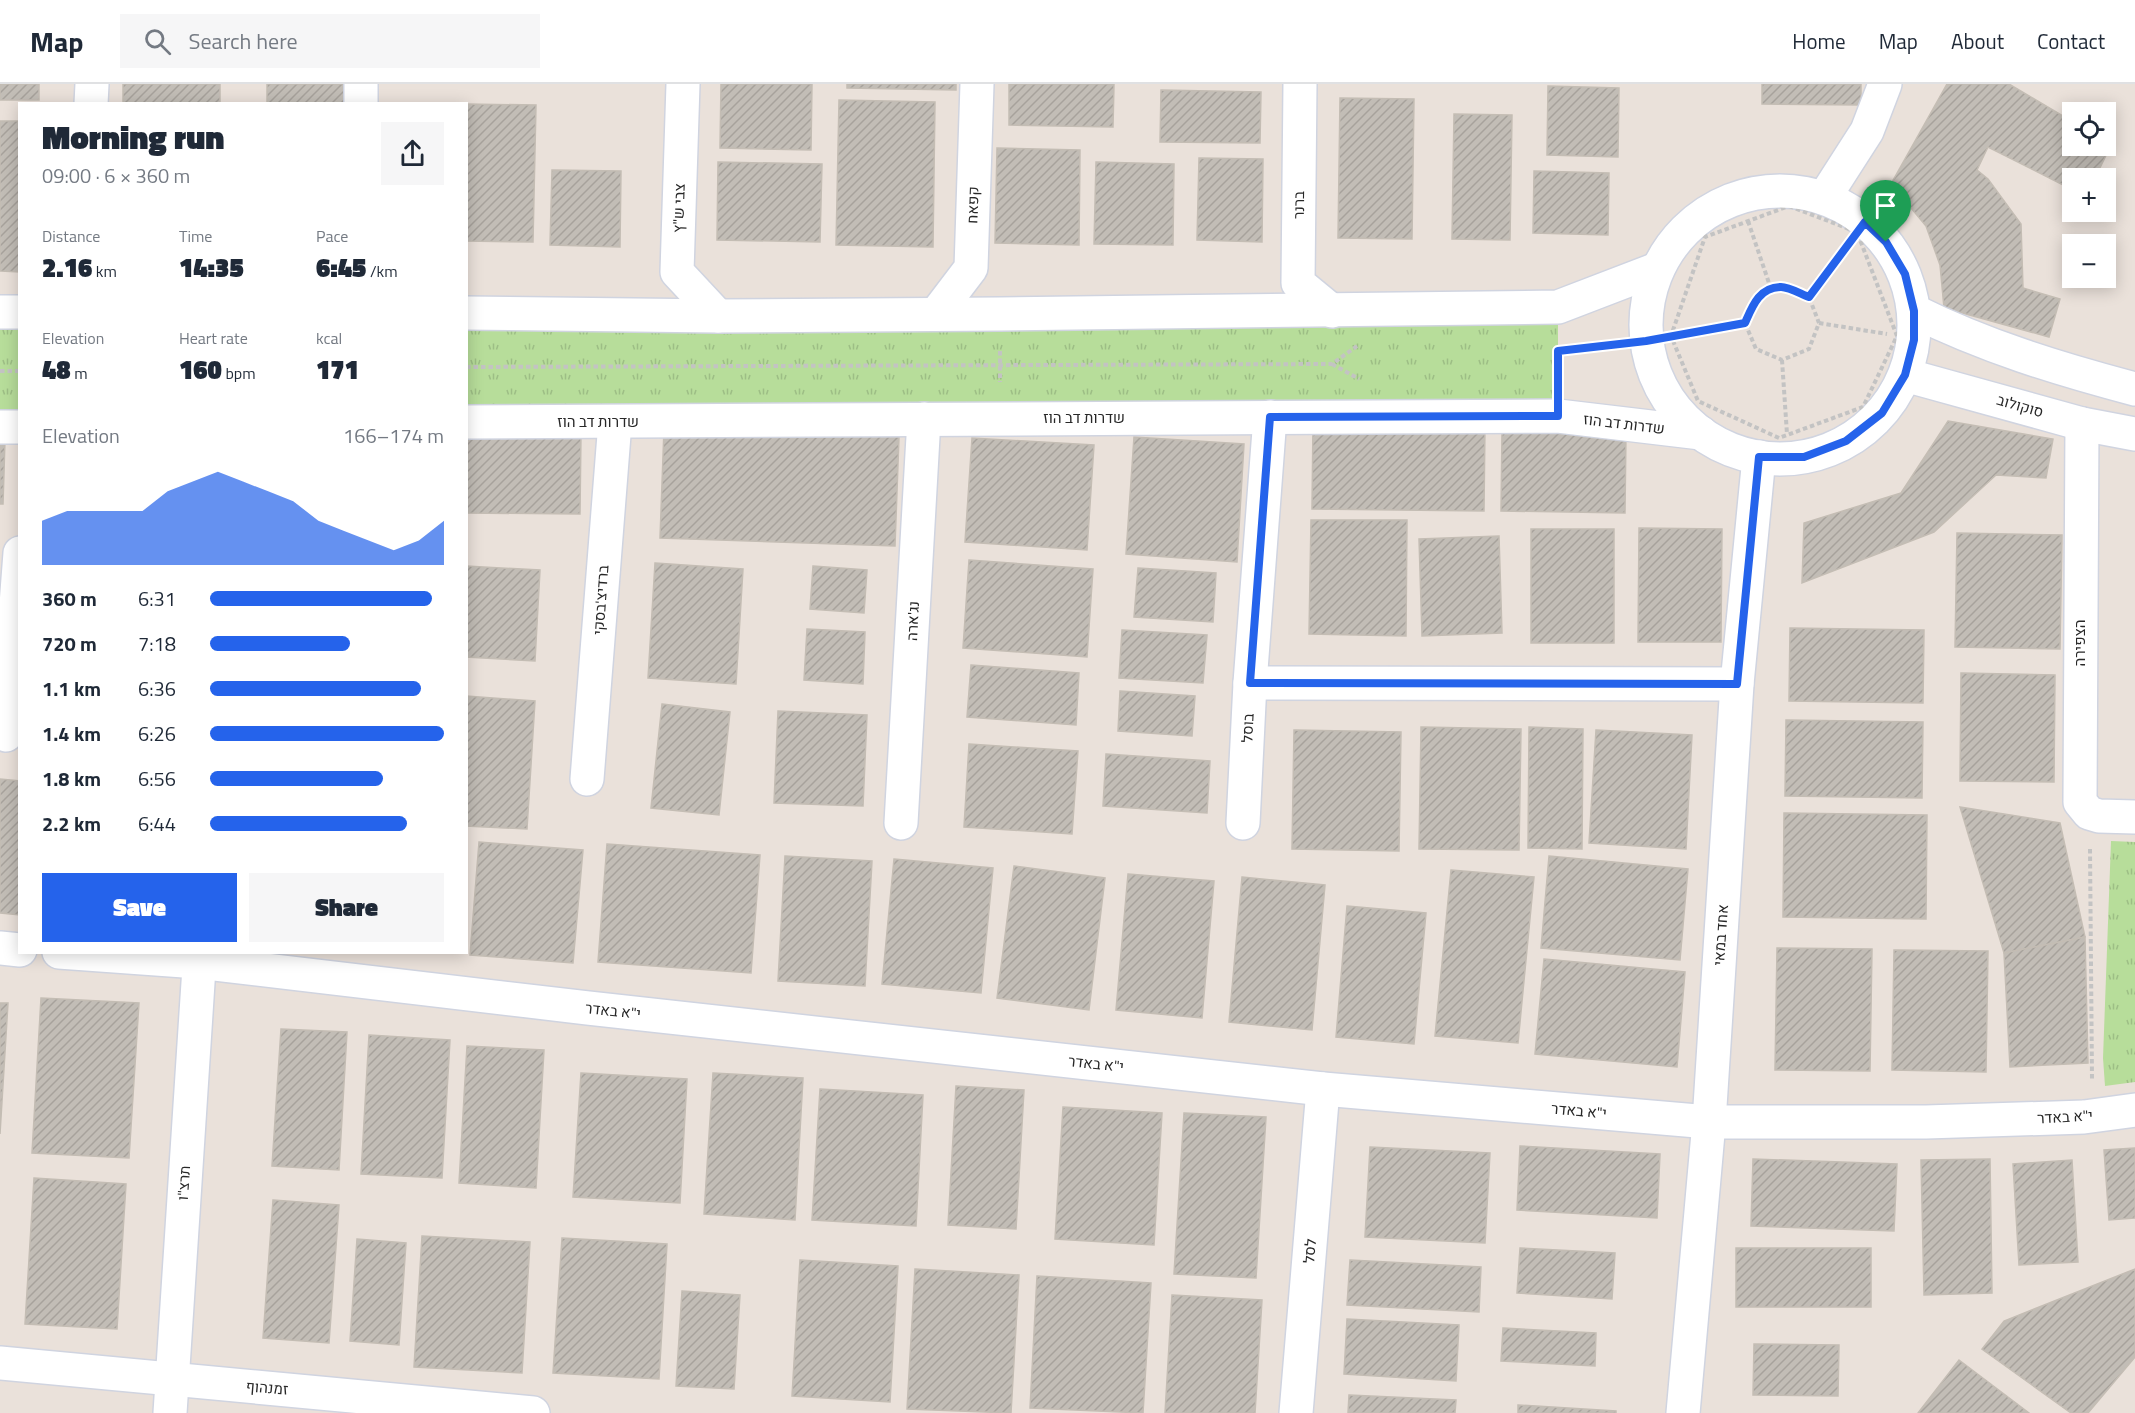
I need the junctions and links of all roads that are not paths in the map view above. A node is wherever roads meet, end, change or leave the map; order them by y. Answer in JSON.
{"nodes":[{"id":1,"x":92,"y":84,"type":"edge"},
{"id":2,"x":362,"y":84,"type":"edge"},
{"id":3,"x":683,"y":84,"type":"edge"},
{"id":4,"x":977,"y":84,"type":"edge"},
{"id":5,"x":1300,"y":84,"type":"edge"},
{"id":6,"x":1885,"y":84,"type":"edge"},
{"id":7,"x":91,"y":102,"type":"edge"},
{"id":8,"x":361,"y":102,"type":"edge"},
{"id":9,"x":1824,"y":198,"type":"junction"},
{"id":10,"x":1657,"y":269,"type":"junction"},
{"id":11,"x":1332,"y":311,"type":"junction"},
{"id":12,"x":1914,"y":311,"type":"junction"},
{"id":13,"x":0,"y":312,"type":"edge"},
{"id":14,"x":18,"y":312,"type":"edge"},
{"id":15,"x":468,"y":313,"type":"edge"},
{"id":16,"x":936,"y":314,"type":"junction"},
{"id":17,"x":718,"y":316,"type":"junction"},
{"id":18,"x":1905,"y":375,"type":"junction"},
{"id":19,"x":2135,"y":389,"type":"edge"},
{"id":20,"x":1270,"y":417,"type":"junction"},
{"id":21,"x":924,"y":419,"type":"junction"},
{"id":22,"x":468,"y":422,"type":"edge"},
{"id":23,"x":615,"y":422,"type":"junction"},
{"id":24,"x":2082,"y":424,"type":"junction"},
{"id":25,"x":18,"y":426,"type":"edge"},
{"id":26,"x":0,"y":427,"type":"edge"},
{"id":27,"x":1701,"y":434,"type":"junction"},
{"id":28,"x":2135,"y":434,"type":"edge"},
{"id":29,"x":1759,"y":457,"type":"junction"},
{"id":30,"x":18,"y":579,"type":"edge"},
{"id":31,"x":1250,"y":683,"type":"junction"},
{"id":32,"x":1737,"y":684,"type":"junction"},
{"id":33,"x":6,"y":735,"type":"dead end"},
{"id":34,"x":587,"y":778,"type":"dead end"},
{"id":35,"x":2135,"y":817,"type":"edge"},
{"id":36,"x":1243,"y":823,"type":"dead end"},
{"id":37,"x":901,"y":824,"type":"dead end"},
{"id":38,"x":0,"y":948,"type":"edge"},
{"id":39,"x":18,"y":950,"type":"edge"},
{"id":40,"x":115,"y":954,"type":"edge"},
{"id":41,"x":199,"y":957,"type":"edge"},
{"id":42,"x":1323,"y":1089,"type":"junction"},
{"id":43,"x":2135,"y":1110,"type":"edge"},
{"id":44,"x":1709,"y":1122,"type":"junction"},
{"id":45,"x":0,"y":1363,"type":"edge"},
{"id":46,"x":172,"y":1379,"type":"junction"},
{"id":47,"x":170,"y":1413,"type":"edge"},
{"id":48,"x":533,"y":1413,"type":"edge"},
{"id":49,"x":1296,"y":1413,"type":"edge"},
{"id":50,"x":1683,"y":1413,"type":"edge"}],
"edges":[{"from":1,"to":7,"type":"street"},
{"from":2,"to":8,"type":"street"},
{"from":3,"to":17,"type":"street","name":"צבי ש\"ץ"},
{"from":4,"to":16,"type":"street","name":"קפאח"},
{"from":5,"to":11,"type":"street","name":"ברנר"},
{"from":6,"to":9,"type":"street"},
{"from":9,"to":10,"type":"street"},
{"from":9,"to":12,"type":"street"},
{"from":10,"to":11,"type":"street"},
{"from":10,"to":27,"type":"street"},
{"from":11,"to":16,"type":"street"},
{"from":12,"to":18,"type":"street"},
{"from":12,"to":19,"type":"street"},
{"from":13,"to":14,"type":"street"},
{"from":15,"to":17,"type":"street"},
{"from":16,"to":17,"type":"street"},
{"from":18,"to":24,"type":"street","name":"סוקולוב"},
{"from":18,"to":29,"type":"street"},
{"from":20,"to":21,"type":"street","name":"שדרות דב הוז"},
{"from":20,"to":27,"type":"street","name":"שדרות דב הוז"},
{"from":20,"to":31,"type":"street","name":"בוסל"},
{"from":21,"to":23,"type":"street","name":"שדרות דב הוז"},
{"from":21,"to":37,"type":"street","name":"נג'ארה"},
{"from":22,"to":23,"type":"street","name":"שדרות דב הוז"},
{"from":23,"to":34,"type":"street","name":"ברדיצ'בסקי"},
{"from":24,"to":28,"type":"street","name":"סוקולוב"},
{"from":24,"to":35,"type":"street","name":"הצפירה"},
{"from":25,"to":26,"type":"street"},
{"from":27,"to":29,"type":"street"},
{"from":29,"to":32,"type":"street","name":"אחד במאי"},
{"from":30,"to":33,"type":"street"},
{"from":31,"to":32,"type":"street"},
{"from":31,"to":36,"type":"street","name":"בוסל"},
{"from":32,"to":44,"type":"street","name":"אחד במאי"},
{"from":38,"to":39,"type":"street"},
{"from":40,"to":41,"type":"street","name":"י\"א באדר"},
{"from":41,"to":42,"type":"street","name":"י\"א באדר"},
{"from":41,"to":46,"type":"street","name":"תרצ\"ו"},
{"from":42,"to":44,"type":"street","name":"י\"א באדר"},
{"from":42,"to":49,"type":"street","name":"לסל"},
{"from":43,"to":44,"type":"street","name":"י\"א באדר"},
{"from":44,"to":50,"type":"street","name":"אחד במאי"},
{"from":45,"to":46,"type":"street","name":"זמנהוף"},
{"from":46,"to":47,"type":"street","name":"תרצ\"ו"},
{"from":46,"to":48,"type":"street","name":"זמנהוף"}]}
